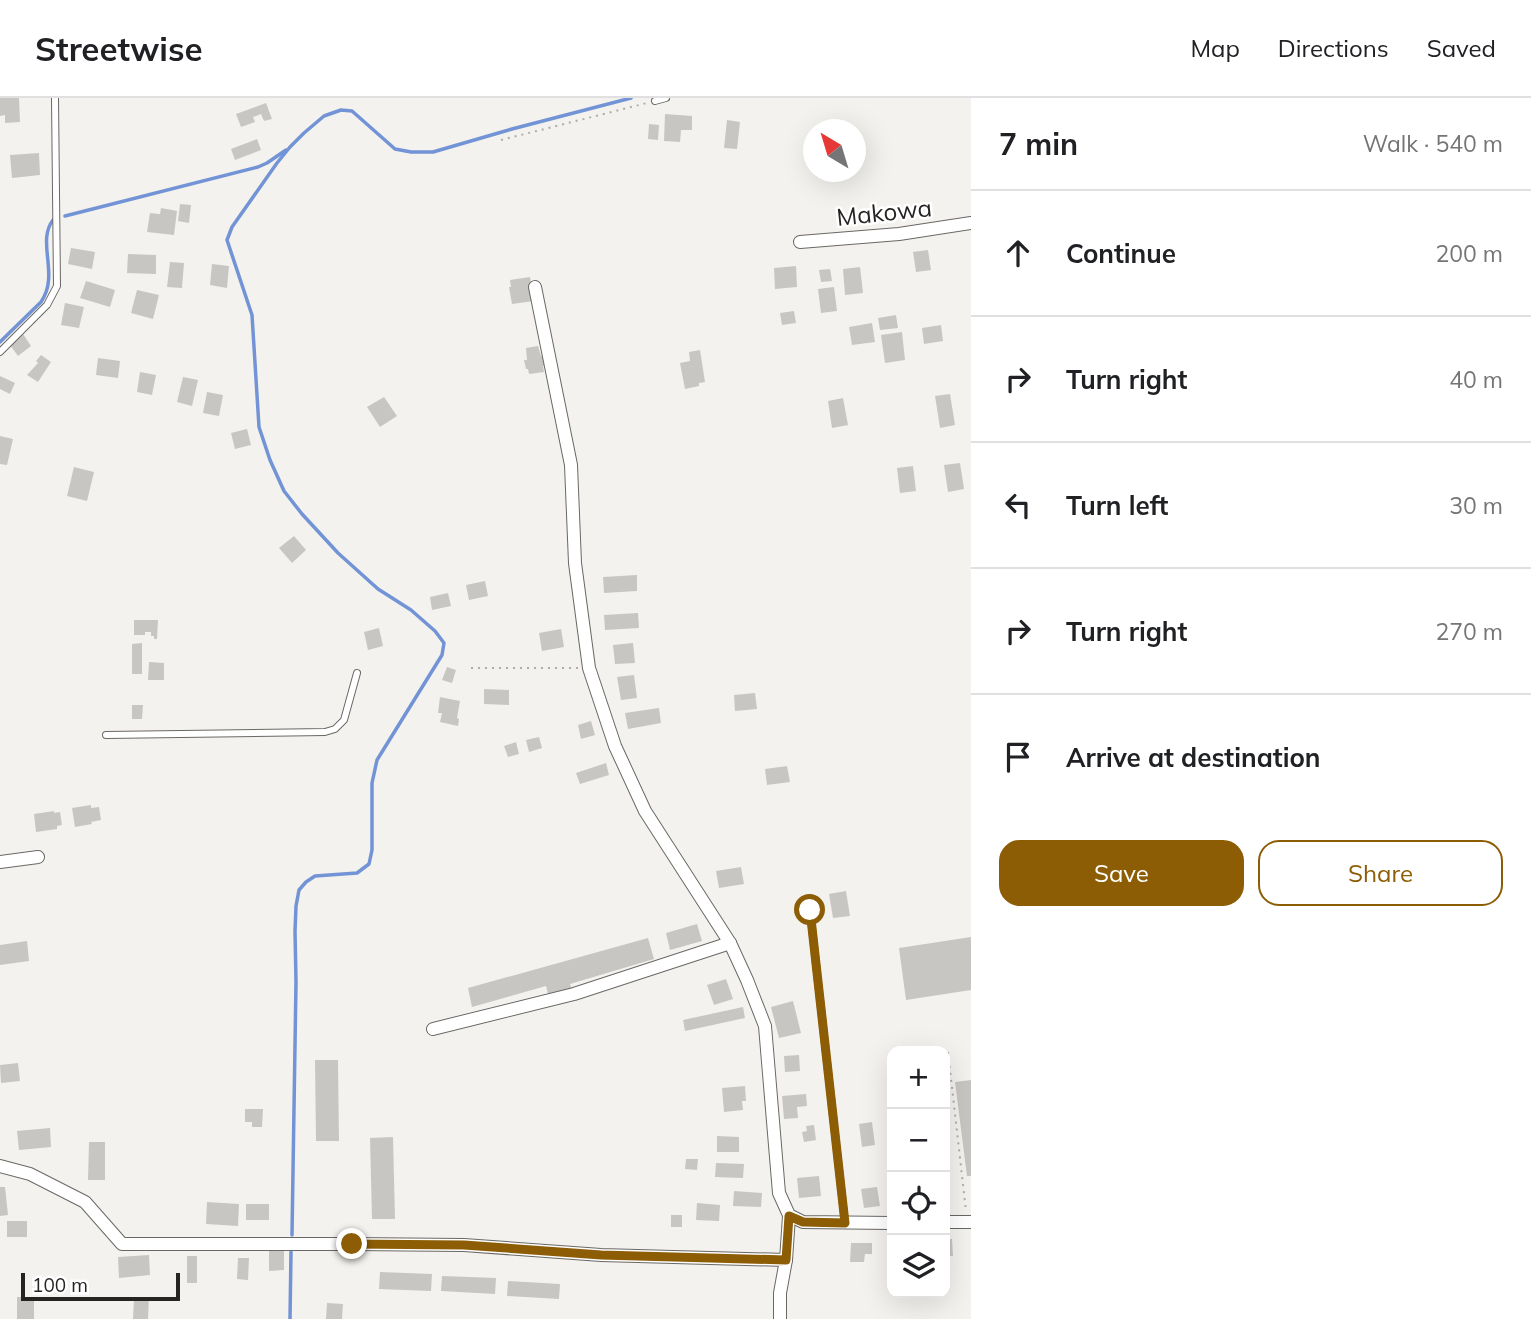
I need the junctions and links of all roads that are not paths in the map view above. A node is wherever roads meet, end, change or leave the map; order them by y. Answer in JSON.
{"nodes":[{"id":1,"x":55,"y":98,"type":"edge"},
{"id":2,"x":666,"y":98,"type":"edge"},
{"id":3,"x":655,"y":101,"type":"road end"},
{"id":4,"x":971,"y":223,"type":"edge"},
{"id":5,"x":800,"y":242,"type":"dead end"},
{"id":6,"x":535,"y":287,"type":"dead end"},
{"id":7,"x":0,"y":352,"type":"edge"},
{"id":8,"x":356,"y":673,"type":"dead end"},
{"id":9,"x":106,"y":735,"type":"dead end"},
{"id":10,"x":38,"y":857,"type":"dead end"},
{"id":11,"x":0,"y":862,"type":"edge"},
{"id":12,"x":810,"y":910,"type":"dead end"},
{"id":13,"x":730,"y":943,"type":"junction"},
{"id":14,"x":433,"y":1029,"type":"dead end"},
{"id":15,"x":0,"y":1166,"type":"edge"},
{"id":16,"x":789,"y":1216,"type":"junction"},
{"id":17,"x":950,"y":1222,"type":"edge"},
{"id":18,"x":969,"y":1222,"type":"edge"},
{"id":19,"x":845,"y":1223,"type":"junction"},
{"id":20,"x":887,"y":1223,"type":"edge"},
{"id":21,"x":786,"y":1260,"type":"junction"},
{"id":22,"x":780,"y":1319,"type":"edge"}],
"edges":[{"from":1,"to":7,"type":"lane"},
{"from":2,"to":3,"type":"lane"},
{"from":4,"to":5,"type":"street","name":"Makowa"},
{"from":6,"to":13,"type":"street"},
{"from":8,"to":9,"type":"lane"},
{"from":10,"to":11,"type":"street"},
{"from":12,"to":19,"type":"lane"},
{"from":13,"to":14,"type":"street"},
{"from":13,"to":16,"type":"street"},
{"from":15,"to":21,"type":"street"},
{"from":16,"to":19,"type":"street"},
{"from":16,"to":21,"type":"street"},
{"from":17,"to":18,"type":"street"},
{"from":19,"to":20,"type":"street"},
{"from":21,"to":22,"type":"street"}]}
